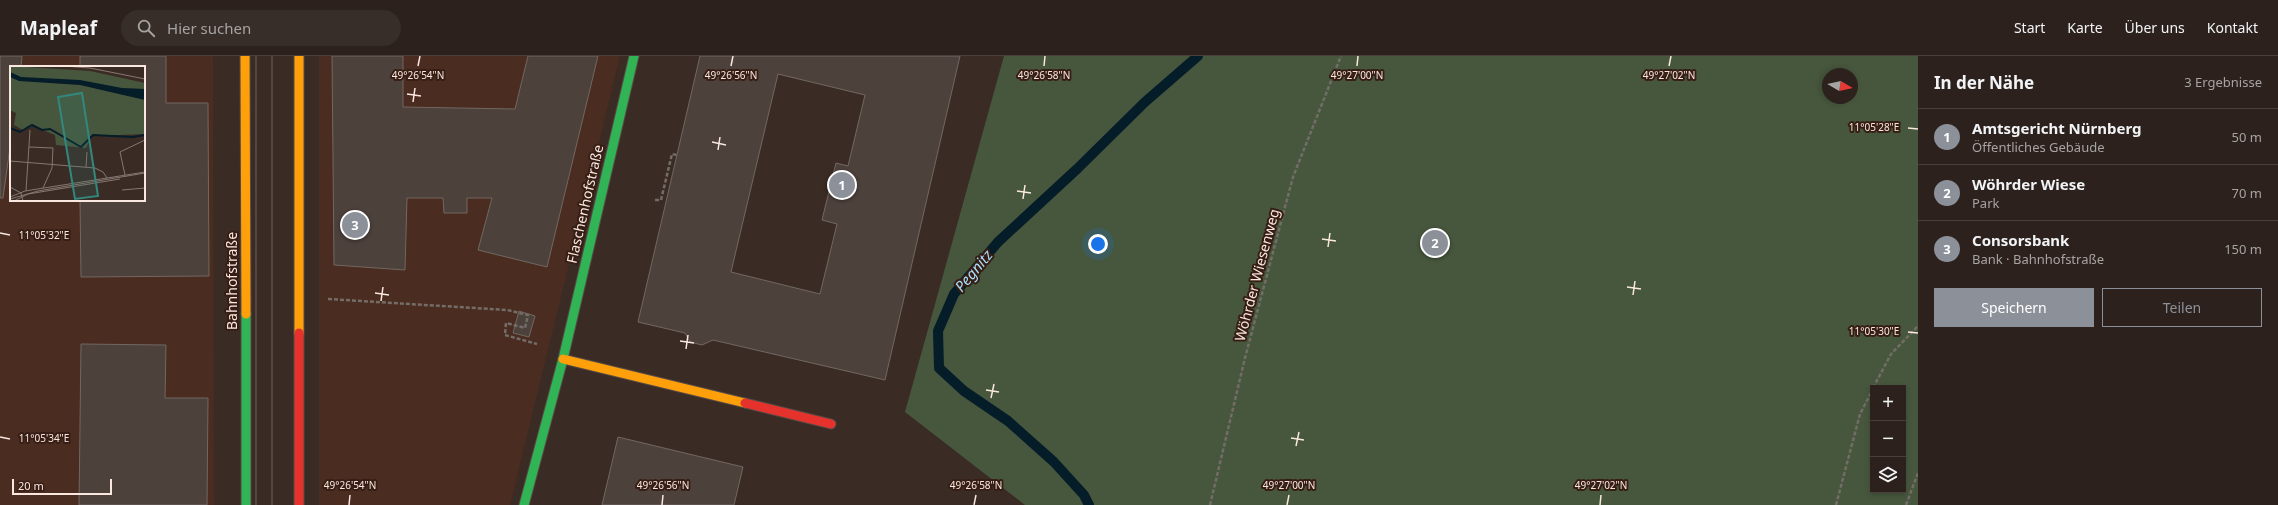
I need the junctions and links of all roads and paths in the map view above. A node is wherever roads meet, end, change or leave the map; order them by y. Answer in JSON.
{"nodes":[{"id":1,"x":245,"y":56,"type":"edge"},
{"id":2,"x":299,"y":56,"type":"edge"},
{"id":3,"x":634,"y":56,"type":"edge"},
{"id":4,"x":1341,"y":56,"type":"edge"},
{"id":5,"x":666,"y":153,"type":"dead end"},
{"id":6,"x":672,"y":154,"type":"junction"},
{"id":7,"x":677,"y":155,"type":"dead end"},
{"id":8,"x":655,"y":200,"type":"dead end"},
{"id":9,"x":299,"y":297,"type":"junction"},
{"id":10,"x":1918,"y":326,"type":"edge"},
{"id":11,"x":536,"y":343,"type":"dead end"},
{"id":12,"x":563,"y":359,"type":"junction"},
{"id":13,"x":1875,"y":385,"type":"edge"},
{"id":14,"x":1870,"y":394,"type":"edge"},
{"id":15,"x":831,"y":424,"type":"dead end"},
{"id":16,"x":1918,"y":473,"type":"edge"},
{"id":17,"x":246,"y":505,"type":"edge"},
{"id":18,"x":299,"y":505,"type":"edge"},
{"id":19,"x":524,"y":505,"type":"edge"},
{"id":20,"x":1210,"y":505,"type":"edge"},
{"id":21,"x":1836,"y":505,"type":"edge"},
{"id":22,"x":1906,"y":505,"type":"edge"}],
"edges":[{"from":1,"to":17,"type":"main road","name":"Bahnhofstraße"},
{"from":2,"to":9,"type":"main road"},
{"from":3,"to":12,"type":"main road","name":"Flaschenhofstraße"},
{"from":4,"to":20,"type":"path","name":"Wöhrder Wiesenweg"},
{"from":5,"to":6,"type":"path"},
{"from":6,"to":7,"type":"path"},
{"from":6,"to":8,"type":"path"},
{"from":9,"to":11,"type":"path"},
{"from":9,"to":18,"type":"main road"},
{"from":10,"to":13,"type":"path"},
{"from":12,"to":15,"type":"main road"},
{"from":12,"to":19,"type":"main road","name":"Flaschenhofstraße"},
{"from":14,"to":21,"type":"path"},
{"from":16,"to":22,"type":"path"}]}
